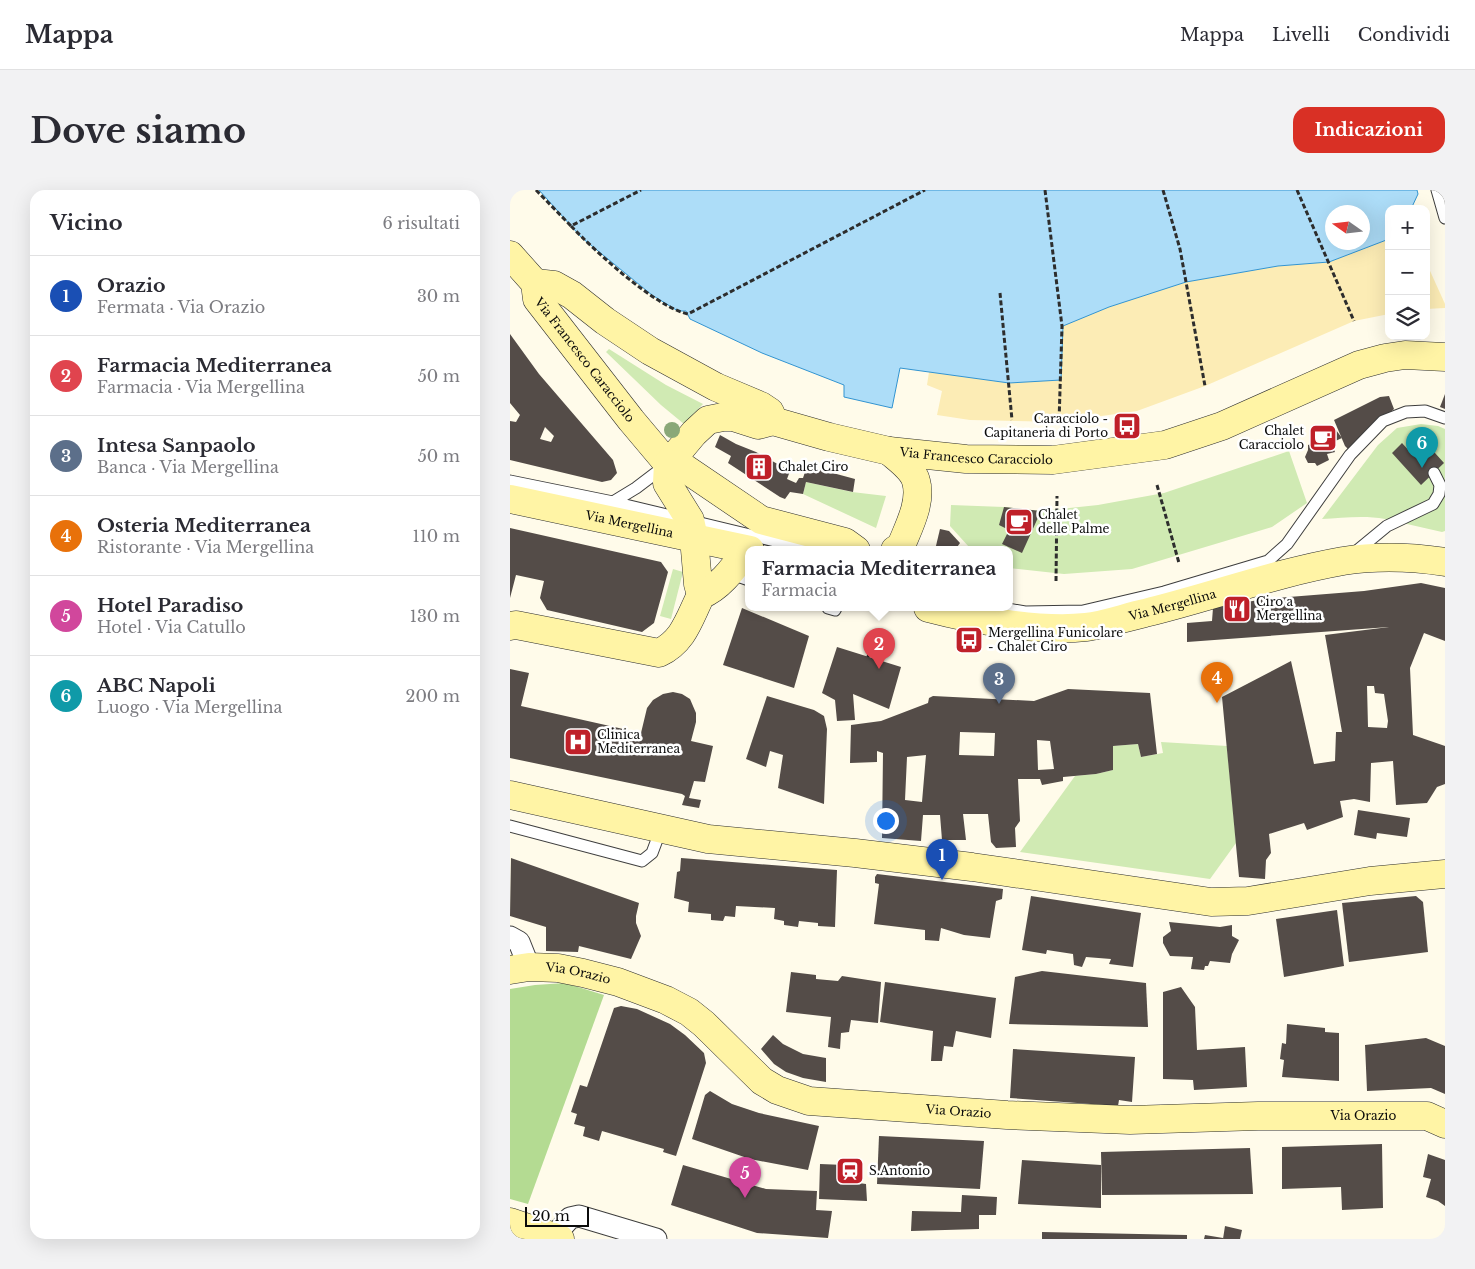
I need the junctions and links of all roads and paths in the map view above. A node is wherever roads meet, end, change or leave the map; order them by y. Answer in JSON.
{"nodes":[{"id":1,"x":536,"y":190,"type":"edge"},
{"id":2,"x":641,"y":190,"type":"edge"},
{"id":3,"x":925,"y":190,"type":"edge"},
{"id":4,"x":1045,"y":190,"type":"edge"},
{"id":5,"x":1163,"y":190,"type":"edge"},
{"id":6,"x":1297,"y":190,"type":"edge"},
{"id":7,"x":1437,"y":190,"type":"edge"},
{"id":8,"x":1445,"y":218,"type":"edge"},
{"id":9,"x":571,"y":226,"type":"junction"},
{"id":10,"x":510,"y":255,"type":"edge"},
{"id":11,"x":535,"y":283,"type":"junction"},
{"id":12,"x":1000,"y":293,"type":"dead end"},
{"id":13,"x":1354,"y":322,"type":"dead end"},
{"id":14,"x":1445,"y":357,"type":"edge"},
{"id":15,"x":1205,"y":386,"type":"dead end"},
{"id":16,"x":1445,"y":418,"type":"edge"},
{"id":17,"x":1012,"y":420,"type":"dead end"},
{"id":18,"x":772,"y":421,"type":"junction"},
{"id":19,"x":1059,"y":422,"type":"dead end"},
{"id":20,"x":889,"y":452,"type":"junction"},
{"id":21,"x":668,"y":464,"type":"junction"},
{"id":22,"x":1434,"y":473,"type":"dead end"},
{"id":23,"x":510,"y":481,"type":"edge"},
{"id":24,"x":1157,"y":485,"type":"dead end"},
{"id":25,"x":1057,"y":496,"type":"dead end"},
{"id":26,"x":510,"y":500,"type":"edge"},
{"id":27,"x":613,"y":502,"type":"junction"},
{"id":28,"x":692,"y":529,"type":"junction"},
{"id":29,"x":789,"y":546,"type":"edge"},
{"id":30,"x":850,"y":546,"type":"edge"},
{"id":31,"x":901,"y":546,"type":"edge"},
{"id":32,"x":745,"y":549,"type":"edge"},
{"id":33,"x":1436,"y":558,"type":"edge"},
{"id":34,"x":745,"y":561,"type":"edge"},
{"id":35,"x":1344,"y":561,"type":"junction"},
{"id":36,"x":1179,"y":563,"type":"dead end"},
{"id":37,"x":739,"y":577,"type":"edge"},
{"id":38,"x":1056,"y":581,"type":"dead end"},
{"id":39,"x":701,"y":595,"type":"junction"},
{"id":40,"x":1013,"y":610,"type":"edge"},
{"id":41,"x":944,"y":611,"type":"edge"},
{"id":42,"x":510,"y":626,"type":"edge"},
{"id":43,"x":870,"y":649,"type":"dead end"},
{"id":44,"x":868,"y":657,"type":"dead end"},
{"id":45,"x":510,"y":795,"type":"edge"},
{"id":46,"x":510,"y":826,"type":"edge"},
{"id":47,"x":661,"y":829,"type":"junction"},
{"id":48,"x":1445,"y":874,"type":"edge"},
{"id":49,"x":510,"y":937,"type":"edge"},
{"id":50,"x":520,"y":968,"type":"edge"},
{"id":51,"x":1445,"y":1124,"type":"edge"},
{"id":52,"x":510,"y":1222,"type":"edge"},
{"id":53,"x":557,"y":1238,"type":"edge"},
{"id":54,"x":656,"y":1239,"type":"edge"}],
"edges":[{"from":1,"to":9,"type":"path"},
{"from":2,"to":9,"type":"path"},
{"from":3,"to":9,"type":"path"},
{"from":4,"to":19,"type":"path"},
{"from":5,"to":15,"type":"path"},
{"from":6,"to":13,"type":"path"},
{"from":7,"to":8,"type":"lane"},
{"from":10,"to":11,"type":"street","name":"Via Francesco Caracciolo"},
{"from":11,"to":18,"type":"street","name":"Via Francesco Caracciolo"},
{"from":11,"to":21,"type":"street","name":"Via Francesco Caracciolo"},
{"from":12,"to":17,"type":"path"},
{"from":14,"to":20,"type":"street","name":"Via Francesco Caracciolo"},
{"from":16,"to":40,"type":"lane"},
{"from":18,"to":20,"type":"street","name":"Via Francesco Caracciolo"},
{"from":18,"to":21,"type":"street"},
{"from":20,"to":31,"type":"street"},
{"from":21,"to":27,"type":"lane"},
{"from":21,"to":28,"type":"street"},
{"from":21,"to":30,"type":"street"},
{"from":22,"to":35,"type":"lane"},
{"from":23,"to":27,"type":"lane"},
{"from":24,"to":36,"type":"path"},
{"from":25,"to":38,"type":"path"},
{"from":26,"to":28,"type":"street","name":"Via Mergellina"},
{"from":27,"to":28,"type":"lane"},
{"from":28,"to":29,"type":"lane"},
{"from":28,"to":32,"type":"street","name":"Via Mergellina"},
{"from":28,"to":39,"type":"street"},
{"from":33,"to":35,"type":"street","name":"Via Mergellina"},
{"from":34,"to":37,"type":"street"},
{"from":35,"to":41,"type":"street","name":"Via Mergellina"},
{"from":37,"to":39,"type":"street"},
{"from":39,"to":42,"type":"street"},
{"from":43,"to":44,"type":"path"},
{"from":45,"to":47,"type":"street"},
{"from":46,"to":47,"type":"lane"},
{"from":47,"to":48,"type":"street"},
{"from":49,"to":50,"type":"street"},
{"from":50,"to":51,"type":"street","name":"Via Orazio"},
{"from":52,"to":53,"type":"street"},
{"from":53,"to":54,"type":"street"}]}
